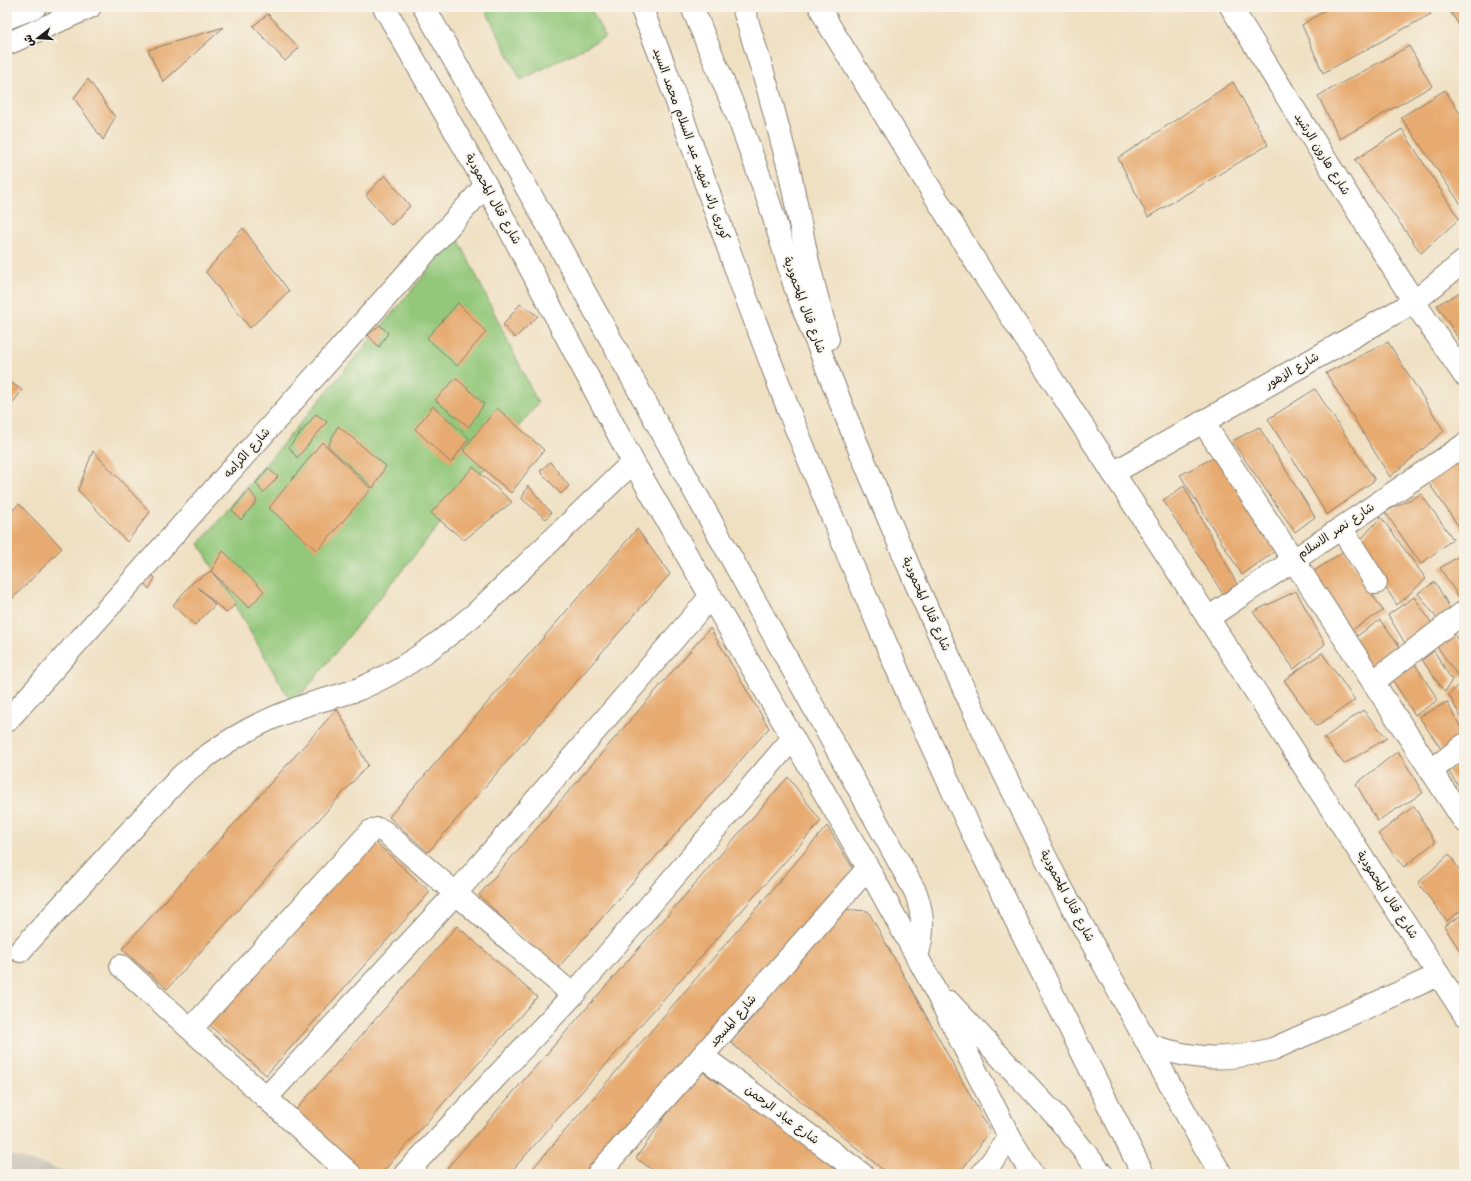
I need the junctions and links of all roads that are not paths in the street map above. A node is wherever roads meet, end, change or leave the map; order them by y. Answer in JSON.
{"nodes":[{"id":1,"x":35,"y":7,"type":"edge"},
{"id":2,"x":90,"y":7,"type":"edge"},
{"id":3,"x":384,"y":7,"type":"edge"},
{"id":4,"x":424,"y":7,"type":"edge"},
{"id":5,"x":641,"y":7,"type":"edge"},
{"id":6,"x":692,"y":7,"type":"edge"},
{"id":7,"x":743,"y":7,"type":"edge"},
{"id":8,"x":820,"y":7,"type":"edge"},
{"id":9,"x":1231,"y":7,"type":"edge"},
{"id":10,"x":7,"y":18,"type":"edge"},
{"id":11,"x":7,"y":44,"type":"edge"},
{"id":12,"x":486,"y":185,"type":"junction"},
{"id":13,"x":1464,"y":261,"type":"edge"},
{"id":14,"x":1414,"y":302,"type":"junction"},
{"id":15,"x":1464,"y":375,"type":"edge"},
{"id":16,"x":1203,"y":422,"type":"junction"},
{"id":17,"x":855,"y":439,"type":"junction"},
{"id":18,"x":1464,"y":445,"type":"edge"},
{"id":19,"x":633,"y":462,"type":"junction"},
{"id":20,"x":1113,"y":473,"type":"junction"},
{"id":21,"x":1341,"y":528,"type":"junction"},
{"id":22,"x":1293,"y":560,"type":"junction"},
{"id":23,"x":1376,"y":583,"type":"dead end"},
{"id":24,"x":711,"y":596,"type":"junction"},
{"id":25,"x":1464,"y":612,"type":"edge"},
{"id":26,"x":1208,"y":618,"type":"junction"},
{"id":27,"x":1373,"y":682,"type":"junction"},
{"id":28,"x":7,"y":721,"type":"edge"},
{"id":29,"x":793,"y":738,"type":"junction"},
{"id":30,"x":1464,"y":745,"type":"edge"},
{"id":31,"x":1431,"y":771,"type":"junction"},
{"id":32,"x":1464,"y":821,"type":"edge"},
{"id":33,"x":868,"y":868,"type":"junction"},
{"id":34,"x":456,"y":893,"type":"junction"},
{"id":35,"x":20,"y":951,"type":"dead end"},
{"id":36,"x":917,"y":957,"type":"junction"},
{"id":37,"x":121,"y":966,"type":"dead end"},
{"id":38,"x":1439,"y":974,"type":"junction"},
{"id":39,"x":932,"y":984,"type":"junction"},
{"id":40,"x":573,"y":996,"type":"junction"},
{"id":41,"x":1461,"y":1000,"type":"edge"},
{"id":42,"x":191,"y":1029,"type":"junction"},
{"id":43,"x":1148,"y":1045,"type":"junction"},
{"id":44,"x":702,"y":1056,"type":"junction"},
{"id":45,"x":266,"y":1098,"type":"junction"},
{"id":46,"x":1010,"y":1138,"type":"junction"},
{"id":47,"x":605,"y":1172,"type":"edge"},
{"id":48,"x":350,"y":1174,"type":"edge"},
{"id":49,"x":405,"y":1174,"type":"edge"},
{"id":50,"x":862,"y":1174,"type":"edge"},
{"id":51,"x":982,"y":1174,"type":"edge"},
{"id":52,"x":1032,"y":1174,"type":"edge"},
{"id":53,"x":1102,"y":1174,"type":"edge"},
{"id":54,"x":1144,"y":1174,"type":"edge"},
{"id":55,"x":1221,"y":1174,"type":"edge"}],
"edges":[{"from":1,"to":10,"type":"street"},
{"from":2,"to":11,"type":"street"},
{"from":3,"to":12,"type":"street","name":"شارع قنال المحمودية"},
{"from":4,"to":36,"type":"street"},
{"from":5,"to":54,"type":"street","name":"كوبرى رائد شهيد عبد السلام محمد السيد"},
{"from":6,"to":17,"type":"street","name":"شارع قنال المحمودية"},
{"from":7,"to":17,"type":"street"},
{"from":8,"to":20,"type":"street","name":"شارع قنال المحمودية"},
{"from":9,"to":14,"type":"street","name":"شارع هارون الرشيد"},
{"from":12,"to":19,"type":"street","name":"شارع قنال المحمودية"},
{"from":12,"to":28,"type":"street","name":"شارع الكرامه"},
{"from":13,"to":14,"type":"street","name":"شارع الزهور"},
{"from":14,"to":15,"type":"street","name":"شارع هارون الرشيد"},
{"from":14,"to":16,"type":"street","name":"شارع الزهور"},
{"from":16,"to":20,"type":"street","name":"شارع الزهور"},
{"from":16,"to":22,"type":"street"},
{"from":17,"to":43,"type":"street","name":"شارع قنال المحمودية"},
{"from":18,"to":21,"type":"street","name":"شارع نصر الاسلام"},
{"from":19,"to":24,"type":"street","name":"شارع قنال المحمودية"},
{"from":19,"to":35,"type":"street"},
{"from":20,"to":26,"type":"street","name":"شارع قنال المحمودية"},
{"from":21,"to":22,"type":"street","name":"شارع نصر الاسلام"},
{"from":21,"to":23,"type":"street"},
{"from":22,"to":26,"type":"street","name":"شارع نصر الاسلام"},
{"from":22,"to":27,"type":"street"},
{"from":24,"to":29,"type":"street","name":"شارع قنال المحمودية"},
{"from":24,"to":34,"type":"street"},
{"from":25,"to":27,"type":"street"},
{"from":26,"to":38,"type":"street","name":"شارع قنال المحمودية"},
{"from":27,"to":31,"type":"street"},
{"from":29,"to":33,"type":"street","name":"شارع قنال المحمودية"},
{"from":29,"to":40,"type":"street"},
{"from":30,"to":31,"type":"street"},
{"from":31,"to":32,"type":"street"},
{"from":33,"to":36,"type":"street","name":"شارع قنال المحمودية"},
{"from":33,"to":44,"type":"street","name":"شارع المسجد"},
{"from":34,"to":40,"type":"street"},
{"from":34,"to":42,"type":"street"},
{"from":34,"to":45,"type":"street"},
{"from":36,"to":39,"type":"street","name":"شارع قنال المحمودية"},
{"from":37,"to":42,"type":"street"},
{"from":38,"to":41,"type":"street","name":"شارع قنال المحمودية"},
{"from":38,"to":43,"type":"street"},
{"from":39,"to":46,"type":"street","name":"شارع قنال المحمودية"},
{"from":39,"to":53,"type":"street"},
{"from":40,"to":49,"type":"street"},
{"from":42,"to":45,"type":"street"},
{"from":43,"to":55,"type":"street","name":"شارع قنال المحمودية"},
{"from":44,"to":47,"type":"street","name":"شارع المسجد"},
{"from":44,"to":50,"type":"street","name":"شارع عباد الرحمن"},
{"from":45,"to":48,"type":"street"},
{"from":46,"to":51,"type":"street"},
{"from":46,"to":52,"type":"street","name":"شارع قنال المحمودية"}]}
